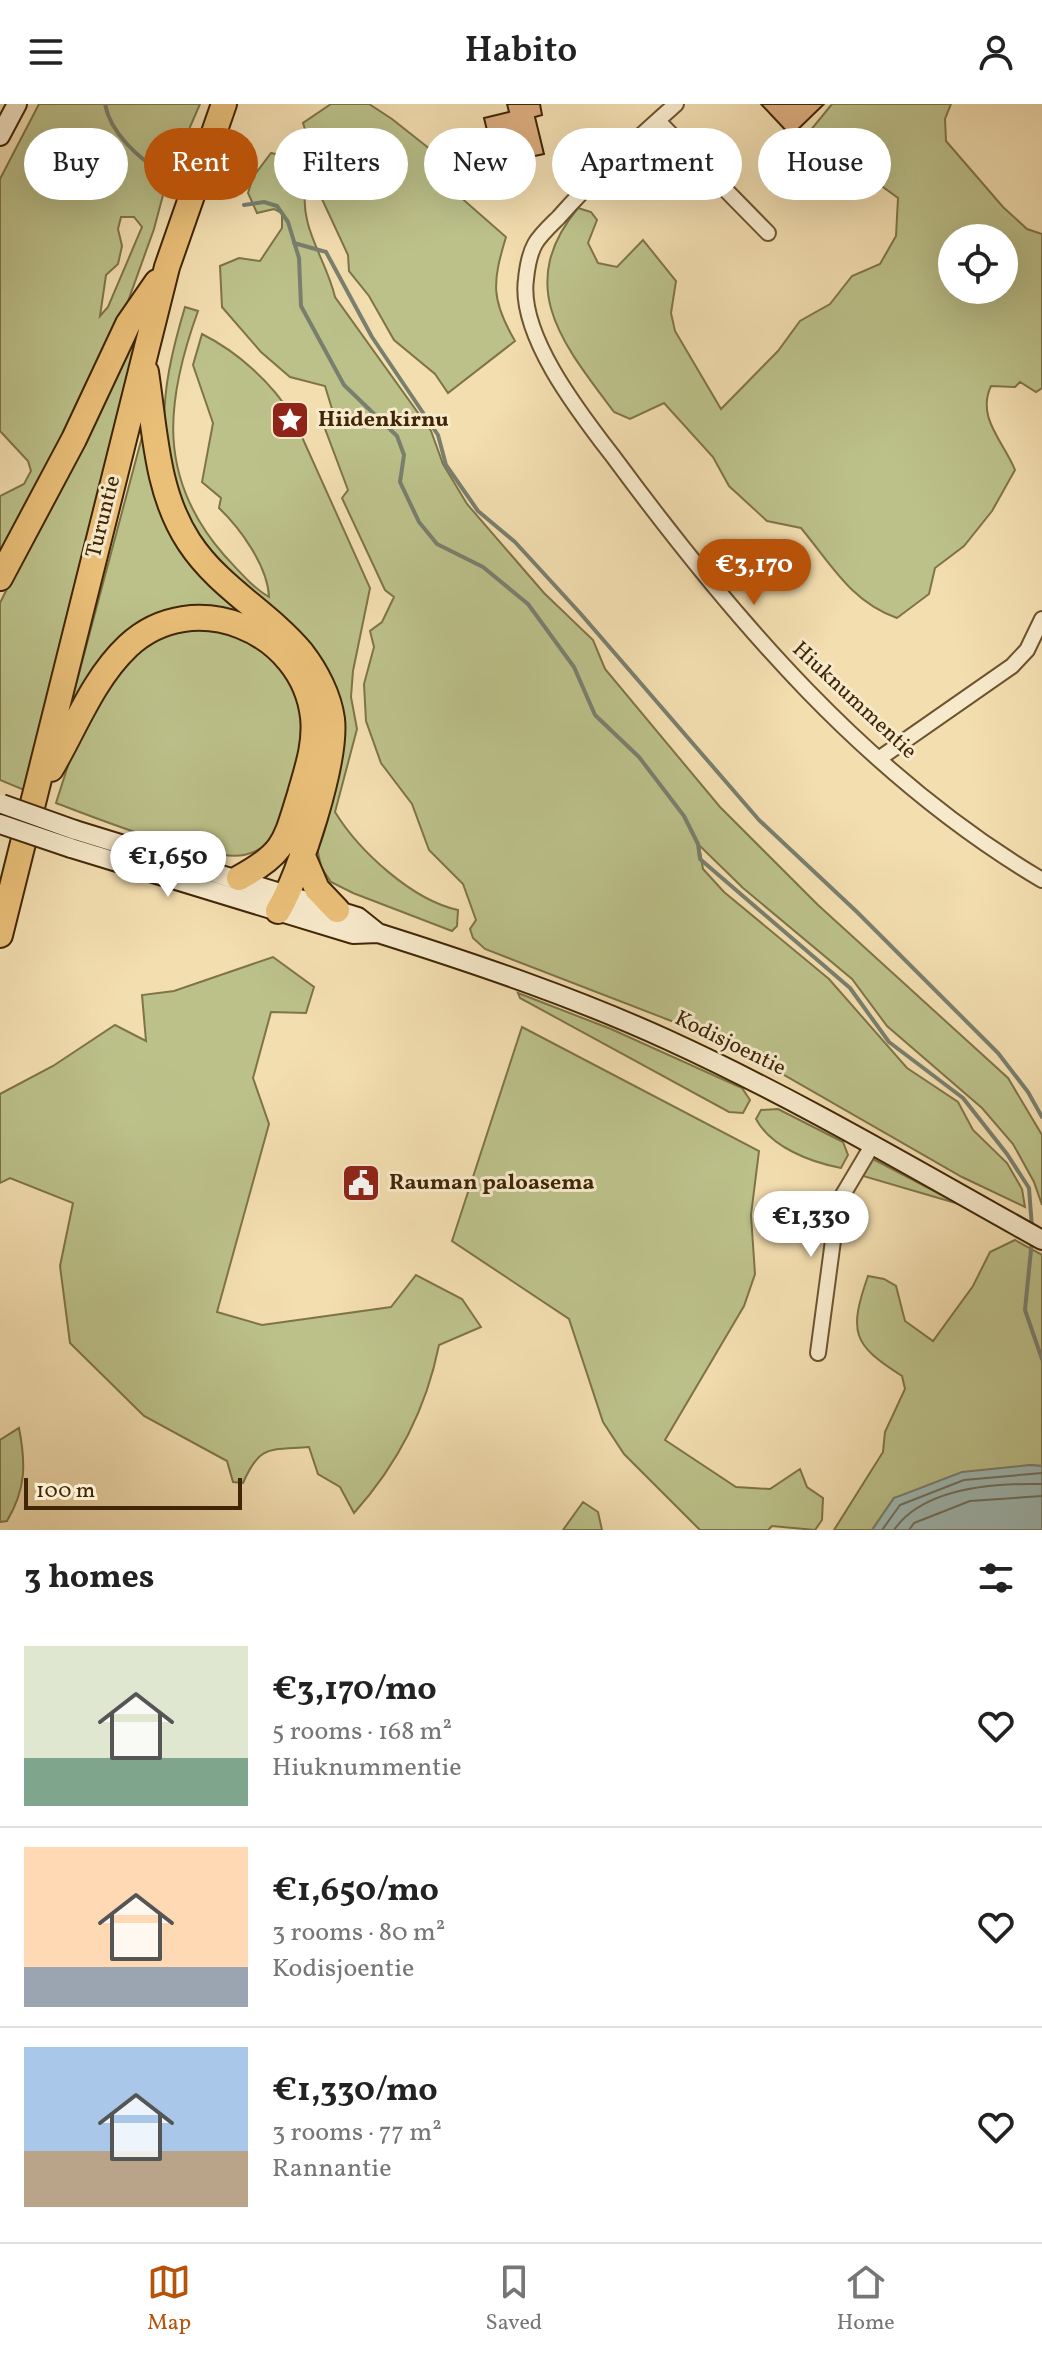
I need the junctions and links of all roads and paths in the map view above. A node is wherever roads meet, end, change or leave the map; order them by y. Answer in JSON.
{"nodes":[{"id":1,"x":17,"y":104,"type":"edge"},
{"id":2,"x":224,"y":104,"type":"edge"},
{"id":3,"x":676,"y":104,"type":"edge"},
{"id":4,"x":658,"y":121,"type":"junction"},
{"id":5,"x":0,"y":136,"type":"edge"},
{"id":6,"x":768,"y":233,"type":"dead end"},
{"id":7,"x":167,"y":267,"type":"junction"},
{"id":8,"x":144,"y":359,"type":"junction"},
{"id":9,"x":0,"y":578,"type":"edge"},
{"id":10,"x":1042,"y":619,"type":"edge"},
{"id":11,"x":880,"y":758,"type":"junction"},
{"id":12,"x":35,"y":795,"type":"junction"},
{"id":13,"x":1,"y":803,"type":"edge"},
{"id":14,"x":0,"y":824,"type":"edge"},
{"id":15,"x":73,"y":839,"type":"junction"},
{"id":16,"x":293,"y":850,"type":"junction"},
{"id":17,"x":239,"y":878,"type":"junction"},
{"id":18,"x":1042,"y":880,"type":"edge"},
{"id":19,"x":281,"y":898,"type":"junction"},
{"id":20,"x":337,"y":910,"type":"junction"},
{"id":21,"x":378,"y":933,"type":"junction"},
{"id":22,"x":0,"y":935,"type":"edge"},
{"id":23,"x":873,"y":1144,"type":"junction"},
{"id":24,"x":1042,"y":1240,"type":"edge"},
{"id":25,"x":818,"y":1353,"type":"dead end"}],
"edges":[{"from":1,"to":5,"type":"street"},
{"from":2,"to":7,"type":"highway","name":"Turuntie"},
{"from":3,"to":4,"type":"street"},
{"from":4,"to":6,"type":"street"},
{"from":4,"to":11,"type":"street","name":"Hiuknummentie"},
{"from":7,"to":8,"type":"highway","name":"Turuntie"},
{"from":7,"to":9,"type":"highway"},
{"from":8,"to":12,"type":"highway","name":"Turuntie"},
{"from":8,"to":16,"type":"highway"},
{"from":10,"to":11,"type":"street"},
{"from":11,"to":18,"type":"street","name":"Hiuknummentie"},
{"from":12,"to":16,"type":"highway"},
{"from":12,"to":22,"type":"highway","name":"Turuntie"},
{"from":13,"to":15,"type":"street","name":"Kodisjoentie","bridge":true},
{"from":14,"to":15,"type":"street","name":"Kodisjoentie","bridge":true},
{"from":15,"to":17,"type":"street","name":"Kodisjoentie"},
{"from":15,"to":19,"type":"street","name":"Kodisjoentie"},
{"from":16,"to":17,"type":"highway"},
{"from":16,"to":19,"type":"highway"},
{"from":16,"to":20,"type":"highway"},
{"from":17,"to":19,"type":"street","name":"Kodisjoentie"},
{"from":19,"to":20,"type":"street","name":"Kodisjoentie"},
{"from":19,"to":21,"type":"street","name":"Kodisjoentie"},
{"from":20,"to":21,"type":"street","name":"Kodisjoentie"},
{"from":21,"to":23,"type":"street","name":"Kodisjoentie"},
{"from":23,"to":24,"type":"street","name":"Kodisjoentie"},
{"from":23,"to":25,"type":"street"}]}
